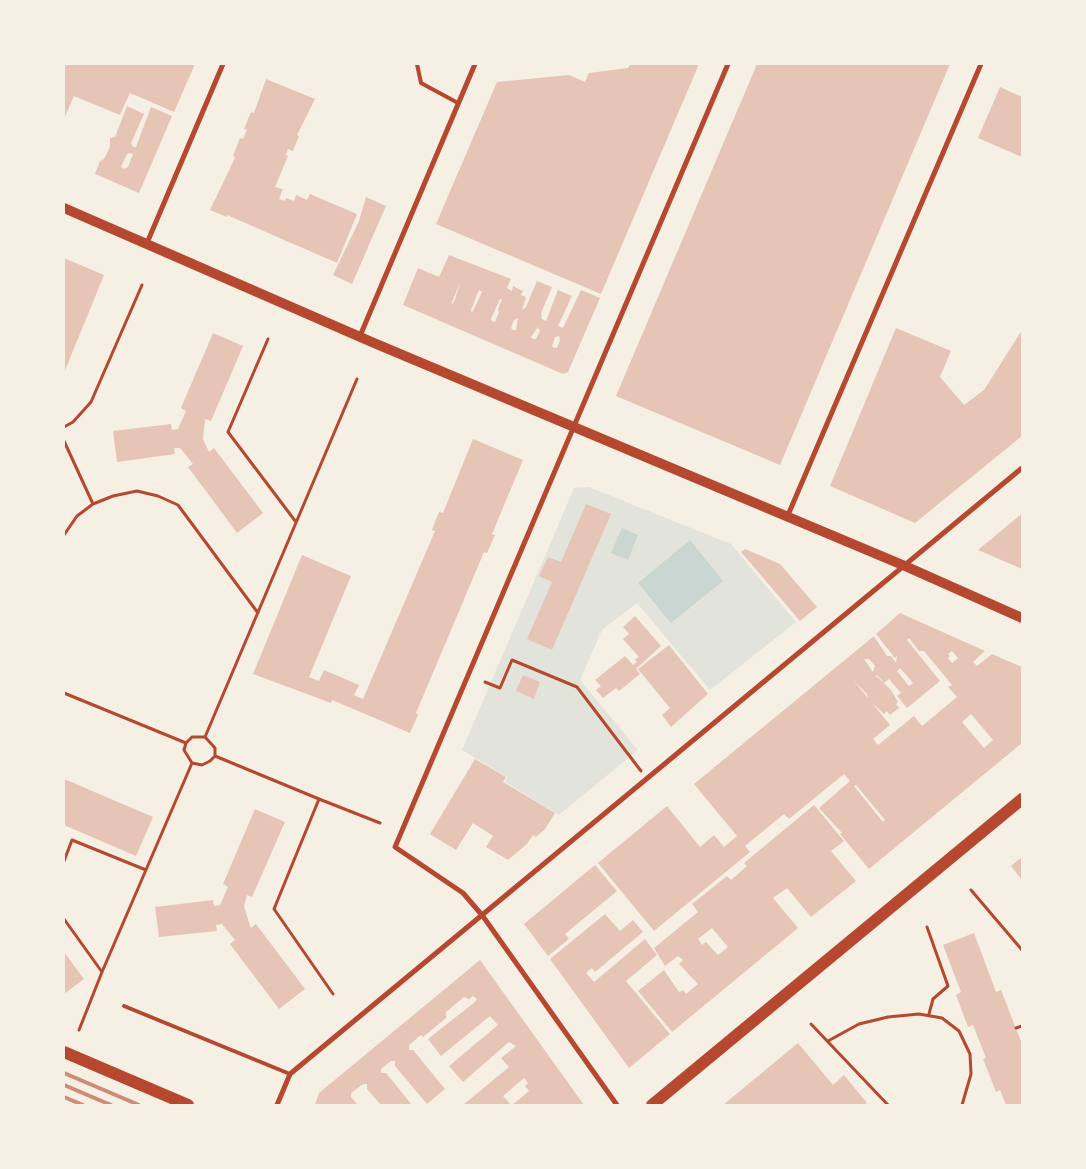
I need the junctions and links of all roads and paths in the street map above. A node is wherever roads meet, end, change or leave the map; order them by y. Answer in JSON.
{"nodes":[{"id":1,"x":223,"y":64,"type":"edge"},
{"id":2,"x":417,"y":64,"type":"edge"},
{"id":3,"x":475,"y":64,"type":"edge"},
{"id":4,"x":728,"y":64,"type":"edge"},
{"id":5,"x":981,"y":64,"type":"edge"},
{"id":6,"x":458,"y":103,"type":"junction"},
{"id":7,"x":64,"y":208,"type":"edge"},
{"id":8,"x":147,"y":243,"type":"junction"},
{"id":9,"x":142,"y":285,"type":"dead end"},
{"id":10,"x":360,"y":336,"type":"junction"},
{"id":11,"x":268,"y":339,"type":"dead end"},
{"id":12,"x":357,"y":379,"type":"dead end"},
{"id":13,"x":64,"y":427,"type":"edge"},
{"id":14,"x":574,"y":428,"type":"junction"},
{"id":15,"x":64,"y":441,"type":"edge"},
{"id":16,"x":1022,"y":468,"type":"edge"},
{"id":17,"x":93,"y":504,"type":"junction"},
{"id":18,"x":788,"y":515,"type":"junction"},
{"id":19,"x":296,"y":523,"type":"junction"},
{"id":20,"x":64,"y":535,"type":"edge"},
{"id":21,"x":905,"y":566,"type":"junction"},
{"id":22,"x":258,"y":614,"type":"junction"},
{"id":23,"x":1022,"y":618,"type":"edge"},
{"id":24,"x":485,"y":682,"type":"dead end"},
{"id":25,"x":64,"y":694,"type":"edge"},
{"id":26,"x":206,"y":737,"type":"junction"},
{"id":27,"x":186,"y":743,"type":"junction"},
{"id":28,"x":215,"y":756,"type":"junction"},
{"id":29,"x":192,"y":763,"type":"junction"},
{"id":30,"x":647,"y":779,"type":"junction"},
{"id":31,"x":319,"y":799,"type":"junction"},
{"id":32,"x":1022,"y":799,"type":"edge"},
{"id":33,"x":380,"y":824,"type":"dead end"},
{"id":34,"x":64,"y":861,"type":"edge"},
{"id":35,"x":146,"y":870,"type":"junction"},
{"id":36,"x":971,"y":890,"type":"dead end"},
{"id":37,"x":482,"y":915,"type":"junction"},
{"id":38,"x":64,"y":919,"type":"edge"},
{"id":39,"x":927,"y":927,"type":"dead end"},
{"id":40,"x":1022,"y":950,"type":"edge"},
{"id":41,"x":102,"y":972,"type":"junction"},
{"id":42,"x":333,"y":994,"type":"dead end"},
{"id":43,"x":124,"y":1006,"type":"dead end"},
{"id":44,"x":928,"y":1014,"type":"junction"},
{"id":45,"x":812,"y":1024,"type":"dead end"},
{"id":46,"x":1022,"y":1026,"type":"edge"},
{"id":47,"x":1016,"y":1028,"type":"dead end"},
{"id":48,"x":79,"y":1030,"type":"dead end"},
{"id":49,"x":828,"y":1041,"type":"junction"},
{"id":50,"x":64,"y":1052,"type":"edge"},
{"id":51,"x":290,"y":1074,"type":"junction"},
{"id":52,"x":188,"y":1105,"type":"edge"},
{"id":53,"x":277,"y":1105,"type":"edge"},
{"id":54,"x":617,"y":1105,"type":"edge"},
{"id":55,"x":652,"y":1105,"type":"edge"},
{"id":56,"x":888,"y":1105,"type":"edge"},
{"id":57,"x":962,"y":1105,"type":"edge"}],
"edges":[{"from":1,"to":8,"type":"street"},
{"from":2,"to":6,"type":"lane"},
{"from":3,"to":6,"type":"street"},
{"from":4,"to":14,"type":"street"},
{"from":5,"to":18,"type":"street"},
{"from":6,"to":10,"type":"street"},
{"from":7,"to":8,"type":"main road"},
{"from":8,"to":10,"type":"main road"},
{"from":9,"to":13,"type":"path"},
{"from":10,"to":14,"type":"main road"},
{"from":11,"to":19,"type":"path"},
{"from":12,"to":19,"type":"path"},
{"from":14,"to":18,"type":"main road"},
{"from":14,"to":37,"type":"street"},
{"from":15,"to":17,"type":"path"},
{"from":16,"to":21,"type":"street"},
{"from":17,"to":20,"type":"path"},
{"from":17,"to":22,"type":"path"},
{"from":18,"to":21,"type":"main road"},
{"from":19,"to":22,"type":"path"},
{"from":21,"to":23,"type":"main road"},
{"from":21,"to":30,"type":"street"},
{"from":22,"to":26,"type":"path"},
{"from":24,"to":30,"type":"path"},
{"from":25,"to":27,"type":"path"},
{"from":26,"to":27,"type":"path"},
{"from":26,"to":28,"type":"path"},
{"from":27,"to":29,"type":"path"},
{"from":28,"to":29,"type":"path"},
{"from":28,"to":31,"type":"path"},
{"from":29,"to":35,"type":"path"},
{"from":30,"to":37,"type":"street"},
{"from":31,"to":33,"type":"path"},
{"from":31,"to":42,"type":"path"},
{"from":32,"to":55,"type":"main road"},
{"from":34,"to":35,"type":"path"},
{"from":35,"to":41,"type":"path"},
{"from":36,"to":40,"type":"path"},
{"from":37,"to":51,"type":"street"},
{"from":37,"to":54,"type":"street"},
{"from":38,"to":41,"type":"path"},
{"from":39,"to":44,"type":"path"},
{"from":41,"to":48,"type":"path"},
{"from":43,"to":51,"type":"lane"},
{"from":44,"to":49,"type":"path"},
{"from":44,"to":57,"type":"path"},
{"from":45,"to":49,"type":"path"},
{"from":46,"to":47,"type":"path"},
{"from":49,"to":56,"type":"path"},
{"from":50,"to":52,"type":"main road"},
{"from":51,"to":53,"type":"street"}]}
